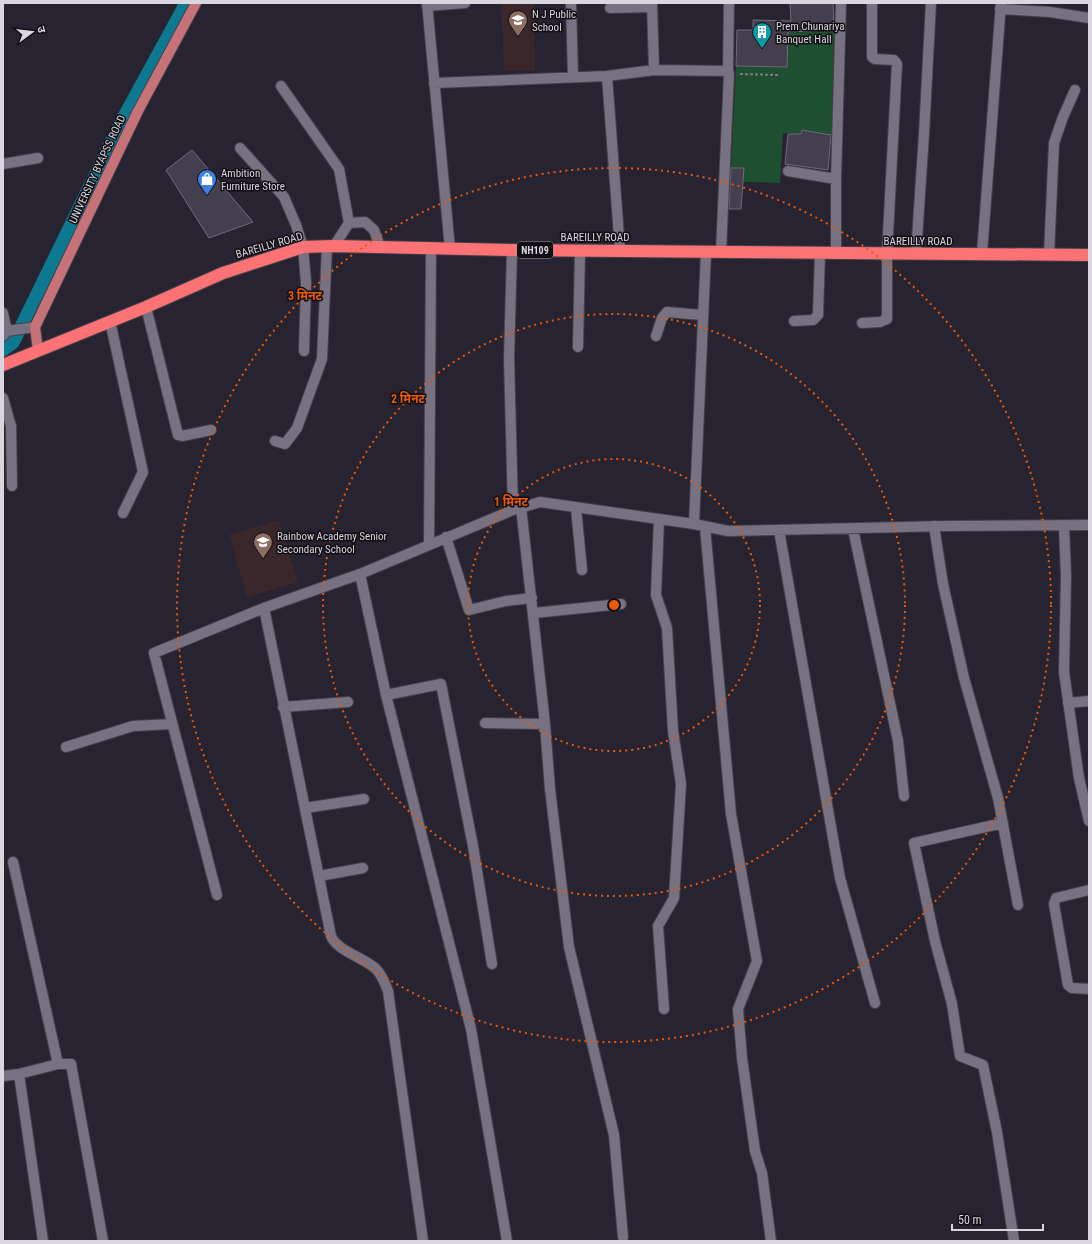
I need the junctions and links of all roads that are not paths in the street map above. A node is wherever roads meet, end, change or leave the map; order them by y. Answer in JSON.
{"nodes":[{"id":1,"x":196,"y":3,"type":"edge"},
{"id":2,"x":465,"y":3,"type":"edge"},
{"id":3,"x":571,"y":3,"type":"edge"},
{"id":4,"x":729,"y":3,"type":"edge"},
{"id":5,"x":841,"y":3,"type":"edge"},
{"id":6,"x":872,"y":3,"type":"edge"},
{"id":7,"x":931,"y":3,"type":"edge"},
{"id":8,"x":427,"y":4,"type":"edge"},
{"id":9,"x":652,"y":5,"type":"edge"},
{"id":10,"x":1000,"y":6,"type":"edge"},
{"id":11,"x":610,"y":8,"type":"dead end"},
{"id":12,"x":1089,"y":18,"type":"edge"},
{"id":13,"x":654,"y":70,"type":"junction"},
{"id":14,"x":728,"y":72,"type":"junction"},
{"id":15,"x":607,"y":76,"type":"junction"},
{"id":16,"x":573,"y":77,"type":"junction"},
{"id":17,"x":434,"y":82,"type":"junction"},
{"id":18,"x":282,"y":86,"type":"dead end"},
{"id":19,"x":1075,"y":90,"type":"dead end"},
{"id":20,"x":240,"y":148,"type":"dead end"},
{"id":21,"x":38,"y":158,"type":"dead end"},
{"id":22,"x":3,"y":164,"type":"edge"},
{"id":23,"x":788,"y":172,"type":"dead end"},
{"id":24,"x":836,"y":179,"type":"junction"},
{"id":25,"x":349,"y":223,"type":"junction"},
{"id":26,"x":330,"y":246,"type":"junction"},
{"id":27,"x":380,"y":247,"type":"junction"},
{"id":28,"x":303,"y":248,"type":"junction"},
{"id":29,"x":431,"y":248,"type":"junction"},
{"id":30,"x":450,"y":249,"type":"junction"},
{"id":31,"x":512,"y":250,"type":"junction"},
{"id":32,"x":580,"y":250,"type":"junction"},
{"id":33,"x":620,"y":250,"type":"junction"},
{"id":34,"x":706,"y":252,"type":"junction"},
{"id":35,"x":721,"y":252,"type":"junction"},
{"id":36,"x":820,"y":253,"type":"junction"},
{"id":37,"x":982,"y":253,"type":"junction"},
{"id":38,"x":836,"y":254,"type":"junction"},
{"id":39,"x":887,"y":254,"type":"junction"},
{"id":40,"x":916,"y":254,"type":"junction"},
{"id":41,"x":1048,"y":255,"type":"junction"},
{"id":42,"x":1089,"y":255,"type":"edge"},
{"id":43,"x":146,"y":307,"type":"junction"},
{"id":44,"x":3,"y":313,"type":"edge"},
{"id":45,"x":702,"y":315,"type":"junction"},
{"id":46,"x":110,"y":321,"type":"junction"},
{"id":47,"x":794,"y":321,"type":"dead end"},
{"id":48,"x":862,"y":323,"type":"dead end"},
{"id":49,"x":30,"y":328,"type":"junction"},
{"id":50,"x":8,"y":332,"type":"edge"},
{"id":51,"x":656,"y":336,"type":"dead end"},
{"id":52,"x":578,"y":347,"type":"dead end"},
{"id":53,"x":38,"y":351,"type":"junction"},
{"id":54,"x":304,"y":351,"type":"dead end"},
{"id":55,"x":3,"y":365,"type":"edge"},
{"id":56,"x":3,"y":398,"type":"edge"},
{"id":57,"x":211,"y":430,"type":"dead end"},
{"id":58,"x":275,"y":441,"type":"dead end"},
{"id":59,"x":12,"y":486,"type":"dead end"},
{"id":60,"x":517,"y":508,"type":"junction"},
{"id":61,"x":576,"y":508,"type":"junction"},
{"id":62,"x":123,"y":513,"type":"dead end"},
{"id":63,"x":659,"y":519,"type":"junction"},
{"id":64,"x":694,"y":524,"type":"junction"},
{"id":65,"x":1064,"y":525,"type":"junction"},
{"id":66,"x":1089,"y":525,"type":"edge"},
{"id":67,"x":934,"y":526,"type":"junction"},
{"id":68,"x":705,"y":527,"type":"junction"},
{"id":69,"x":853,"y":529,"type":"junction"},
{"id":70,"x":779,"y":530,"type":"junction"},
{"id":71,"x":446,"y":537,"type":"junction"},
{"id":72,"x":429,"y":544,"type":"junction"},
{"id":73,"x":582,"y":570,"type":"dead end"},
{"id":74,"x":360,"y":574,"type":"junction"},
{"id":75,"x":532,"y":598,"type":"junction"},
{"id":76,"x":621,"y":604,"type":"dead end"},
{"id":77,"x":264,"y":608,"type":"junction"},
{"id":78,"x":534,"y":613,"type":"junction"},
{"id":79,"x":386,"y":695,"type":"junction"},
{"id":80,"x":1089,"y":701,"type":"edge"},
{"id":81,"x":348,"y":702,"type":"dead end"},
{"id":82,"x":1068,"y":703,"type":"junction"},
{"id":83,"x":283,"y":707,"type":"junction"},
{"id":84,"x":485,"y":723,"type":"dead end"},
{"id":85,"x":172,"y":724,"type":"junction"},
{"id":86,"x":545,"y":724,"type":"junction"},
{"id":87,"x":66,"y":747,"type":"dead end"},
{"id":88,"x":904,"y":796,"type":"dead end"},
{"id":89,"x":364,"y":799,"type":"dead end"},
{"id":90,"x":304,"y":808,"type":"junction"},
{"id":91,"x":1089,"y":821,"type":"edge"},
{"id":92,"x":1003,"y":823,"type":"junction"},
{"id":93,"x":13,"y":862,"type":"dead end"},
{"id":94,"x":363,"y":868,"type":"dead end"},
{"id":95,"x":319,"y":876,"type":"junction"},
{"id":96,"x":1089,"y":890,"type":"edge"},
{"id":97,"x":217,"y":894,"type":"dead end"},
{"id":98,"x":1018,"y":905,"type":"dead end"},
{"id":99,"x":492,"y":964,"type":"dead end"},
{"id":100,"x":1089,"y":989,"type":"edge"},
{"id":101,"x":875,"y":1003,"type":"dead end"},
{"id":102,"x":664,"y":1009,"type":"dead end"},
{"id":103,"x":58,"y":1064,"type":"junction"},
{"id":104,"x":19,"y":1074,"type":"junction"},
{"id":105,"x":3,"y":1076,"type":"edge"},
{"id":106,"x":623,"y":1237,"type":"dead end"},
{"id":107,"x":43,"y":1241,"type":"edge"},
{"id":108,"x":103,"y":1241,"type":"edge"},
{"id":109,"x":423,"y":1241,"type":"edge"},
{"id":110,"x":507,"y":1241,"type":"edge"},
{"id":111,"x":771,"y":1241,"type":"edge"},
{"id":112,"x":1014,"y":1241,"type":"edge"}],
"edges":[{"from":1,"to":49,"type":"main road","name":"UNIVERSITY BYAPSS ROAD"},
{"from":2,"to":8,"type":"street"},
{"from":3,"to":16,"type":"street"},
{"from":4,"to":14,"type":"street"},
{"from":5,"to":24,"type":"street"},
{"from":6,"to":39,"type":"street"},
{"from":7,"to":40,"type":"street"},
{"from":8,"to":17,"type":"street"},
{"from":9,"to":11,"type":"street"},
{"from":9,"to":13,"type":"street"},
{"from":10,"to":12,"type":"street"},
{"from":10,"to":37,"type":"street"},
{"from":13,"to":14,"type":"street"},
{"from":13,"to":15,"type":"street"},
{"from":14,"to":35,"type":"street"},
{"from":15,"to":16,"type":"street"},
{"from":15,"to":33,"type":"street"},
{"from":16,"to":17,"type":"street"},
{"from":17,"to":30,"type":"street"},
{"from":18,"to":25,"type":"street"},
{"from":19,"to":41,"type":"street"},
{"from":20,"to":28,"type":"street"},
{"from":21,"to":22,"type":"street"},
{"from":23,"to":24,"type":"street"},
{"from":24,"to":38,"type":"street"},
{"from":25,"to":26,"type":"street"},
{"from":25,"to":27,"type":"street"},
{"from":26,"to":27,"type":"highway","name":"BAREILLY ROAD","number":"NH109"},
{"from":26,"to":28,"type":"highway","name":"BAREILLY ROAD","number":"NH109"},
{"from":26,"to":58,"type":"street"},
{"from":27,"to":29,"type":"highway","name":"BAREILLY ROAD","number":"NH109"},
{"from":28,"to":43,"type":"highway","name":"BAREILLY ROAD","number":"NH109"},
{"from":28,"to":54,"type":"street"},
{"from":29,"to":30,"type":"highway","name":"BAREILLY ROAD","number":"NH109"},
{"from":29,"to":72,"type":"street"},
{"from":30,"to":31,"type":"highway","name":"BAREILLY ROAD","number":"NH109"},
{"from":31,"to":32,"type":"highway","name":"BAREILLY ROAD","number":"NH109"},
{"from":31,"to":60,"type":"street"},
{"from":32,"to":33,"type":"highway","name":"BAREILLY ROAD","number":"NH109"},
{"from":32,"to":52,"type":"street"},
{"from":33,"to":34,"type":"highway","name":"BAREILLY ROAD","number":"NH109"},
{"from":34,"to":35,"type":"highway","name":"BAREILLY ROAD","number":"NH109"},
{"from":34,"to":45,"type":"street"},
{"from":35,"to":36,"type":"highway","name":"BAREILLY ROAD","number":"NH109"},
{"from":36,"to":38,"type":"highway","name":"BAREILLY ROAD","number":"NH109"},
{"from":36,"to":47,"type":"street"},
{"from":37,"to":40,"type":"highway","name":"BAREILLY ROAD","number":"NH109"},
{"from":37,"to":41,"type":"highway","name":"BAREILLY ROAD","number":"NH109"},
{"from":38,"to":39,"type":"highway","name":"BAREILLY ROAD","number":"NH109"},
{"from":39,"to":40,"type":"highway","name":"BAREILLY ROAD","number":"NH109"},
{"from":39,"to":48,"type":"street"},
{"from":41,"to":42,"type":"highway","name":"BAREILLY ROAD","number":"NH109"},
{"from":43,"to":46,"type":"highway","name":"BAREILLY ROAD","number":"NH109"},
{"from":43,"to":57,"type":"street"},
{"from":44,"to":50,"type":"street"},
{"from":45,"to":51,"type":"street"},
{"from":45,"to":64,"type":"street"},
{"from":46,"to":53,"type":"highway","name":"BAREILLY ROAD","number":"NH109"},
{"from":46,"to":62,"type":"street"},
{"from":49,"to":50,"type":"street"},
{"from":49,"to":53,"type":"main road"},
{"from":53,"to":55,"type":"highway","name":"BAREILLY ROAD","number":"NH109"},
{"from":56,"to":59,"type":"street"},
{"from":60,"to":61,"type":"street"},
{"from":60,"to":71,"type":"street"},
{"from":60,"to":75,"type":"street"},
{"from":61,"to":63,"type":"street"},
{"from":61,"to":73,"type":"street"},
{"from":63,"to":64,"type":"street"},
{"from":63,"to":102,"type":"street"},
{"from":64,"to":68,"type":"street"},
{"from":65,"to":66,"type":"street"},
{"from":65,"to":67,"type":"street"},
{"from":65,"to":82,"type":"street"},
{"from":67,"to":69,"type":"street"},
{"from":67,"to":92,"type":"street"},
{"from":68,"to":70,"type":"street"},
{"from":68,"to":111,"type":"street"},
{"from":69,"to":70,"type":"street"},
{"from":69,"to":88,"type":"street"},
{"from":70,"to":101,"type":"street"},
{"from":71,"to":72,"type":"street"},
{"from":71,"to":75,"type":"street"},
{"from":72,"to":74,"type":"street"},
{"from":74,"to":77,"type":"street"},
{"from":74,"to":79,"type":"street"},
{"from":75,"to":78,"type":"street"},
{"from":76,"to":78,"type":"street"},
{"from":77,"to":83,"type":"street"},
{"from":77,"to":85,"type":"street"},
{"from":78,"to":86,"type":"street"},
{"from":79,"to":99,"type":"street"},
{"from":79,"to":110,"type":"street"},
{"from":80,"to":82,"type":"street"},
{"from":81,"to":83,"type":"street"},
{"from":82,"to":91,"type":"street"},
{"from":83,"to":90,"type":"street"},
{"from":84,"to":86,"type":"street"},
{"from":85,"to":87,"type":"street"},
{"from":85,"to":97,"type":"street"},
{"from":86,"to":106,"type":"street"},
{"from":89,"to":90,"type":"street"},
{"from":90,"to":95,"type":"street"},
{"from":92,"to":98,"type":"street"},
{"from":92,"to":112,"type":"street"},
{"from":93,"to":103,"type":"street"},
{"from":94,"to":95,"type":"street"},
{"from":95,"to":109,"type":"street"},
{"from":96,"to":100,"type":"street"},
{"from":103,"to":104,"type":"street"},
{"from":103,"to":108,"type":"street"},
{"from":104,"to":105,"type":"street"},
{"from":104,"to":107,"type":"street"}]}
